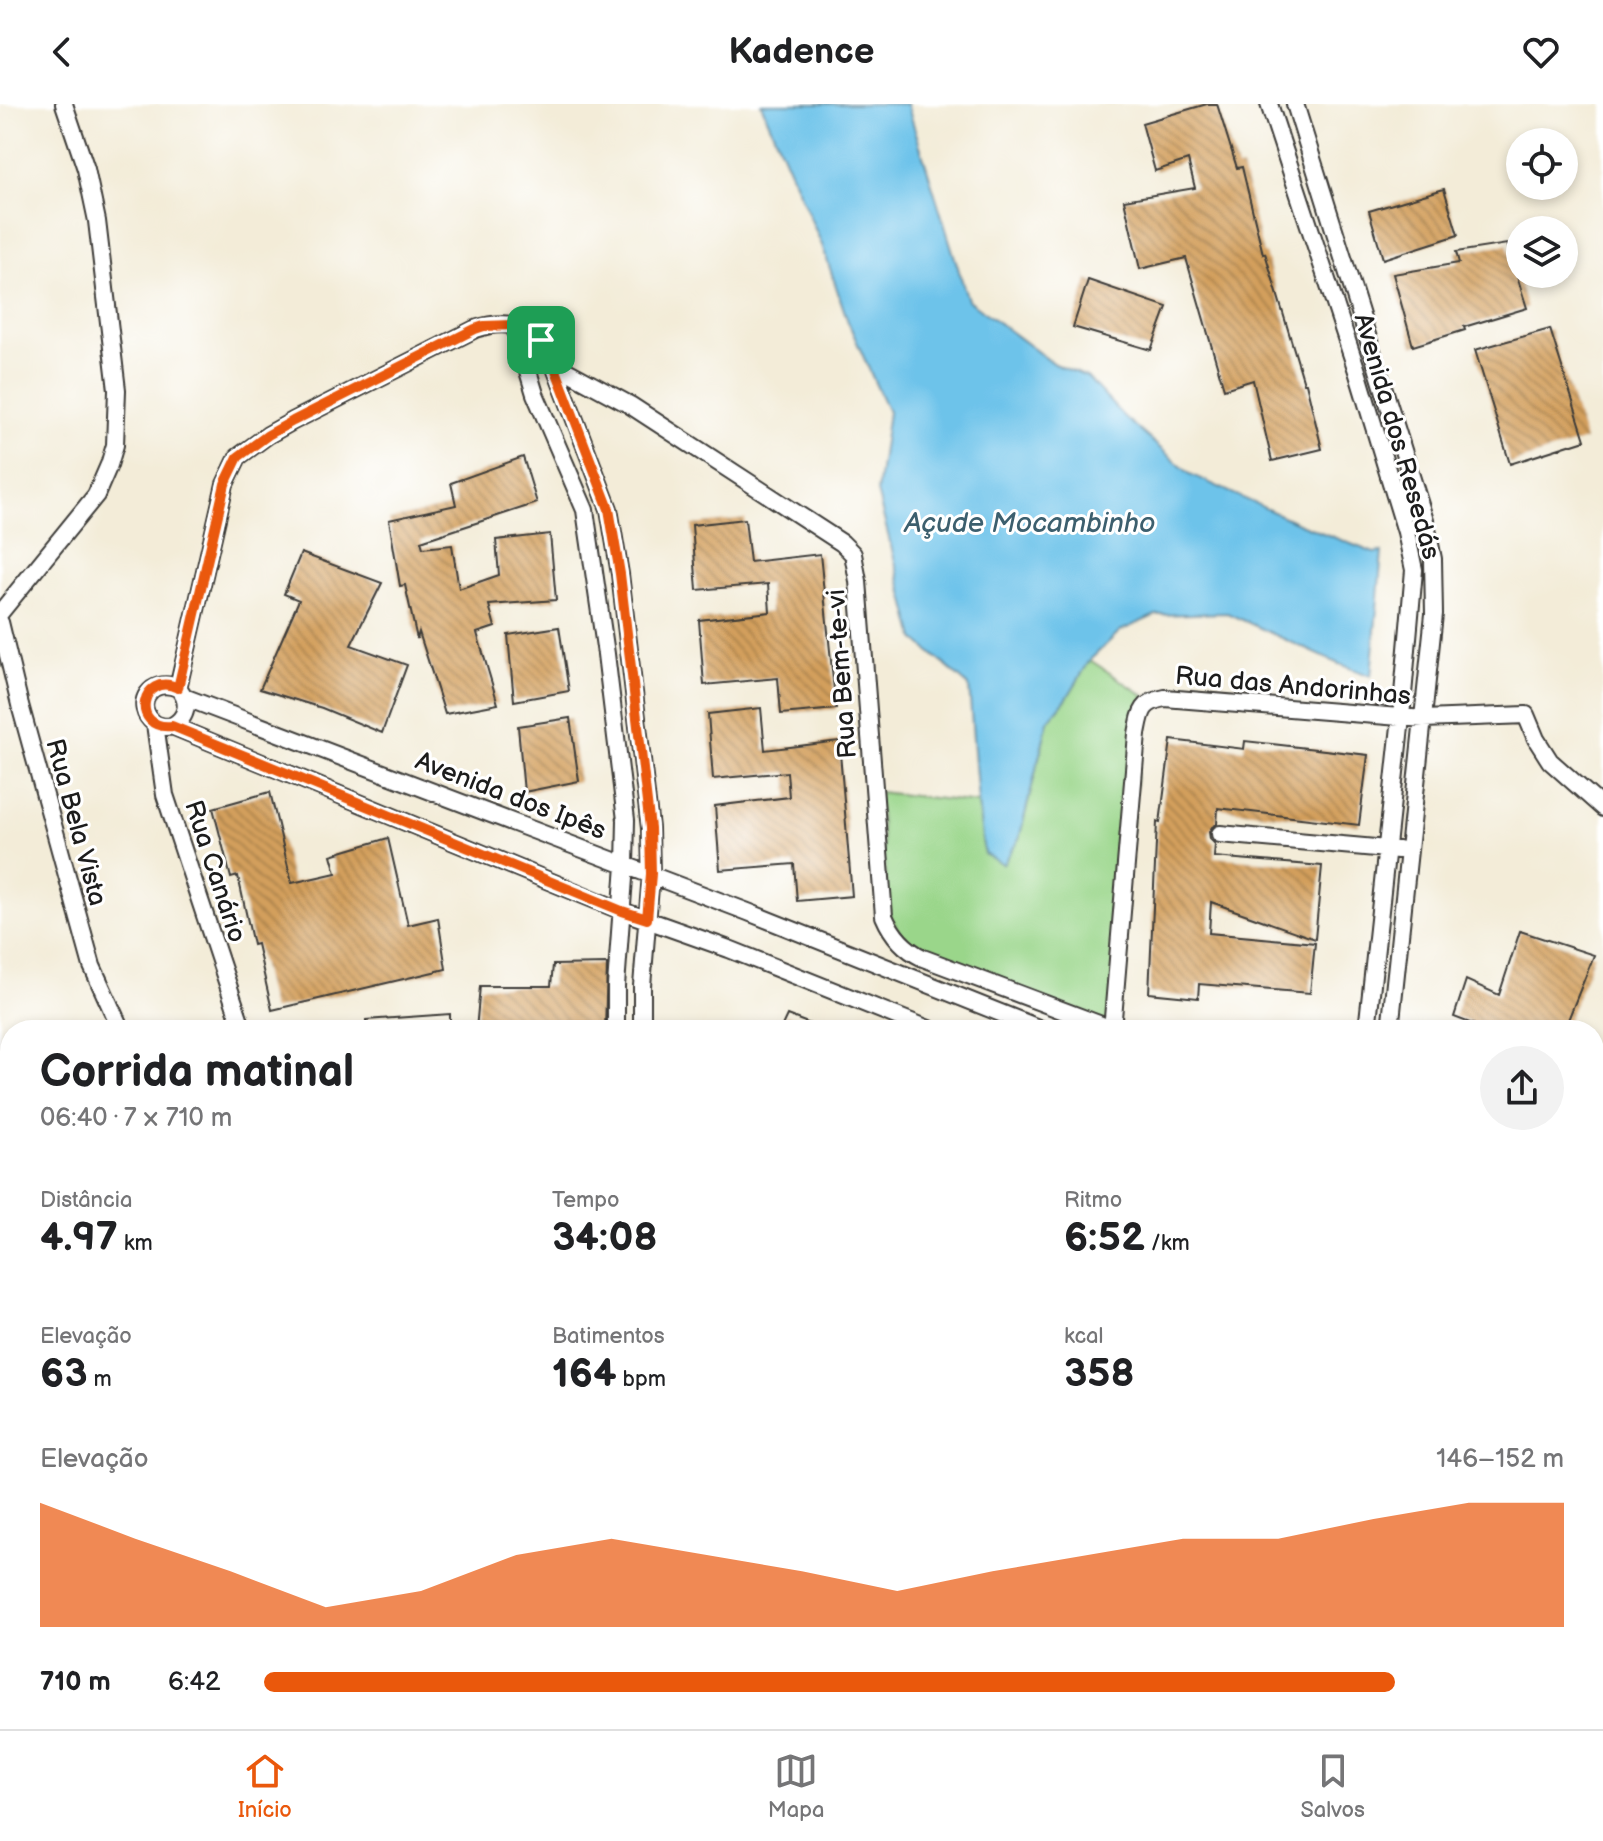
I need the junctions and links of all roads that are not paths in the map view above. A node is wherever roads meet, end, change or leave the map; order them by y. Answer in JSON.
{"nodes":[{"id":1,"x":64,"y":104,"type":"edge"},
{"id":2,"x":1269,"y":104,"type":"edge"},
{"id":3,"x":1295,"y":104,"type":"edge"},
{"id":4,"x":514,"y":325,"type":"junction"},
{"id":5,"x":554,"y":364,"type":"junction"},
{"id":6,"x":527,"y":368,"type":"junction"},
{"id":7,"x":0,"y":613,"type":"edge"},
{"id":8,"x":0,"y":622,"type":"edge"},
{"id":9,"x":181,"y":692,"type":"junction"},
{"id":10,"x":1401,"y":717,"type":"junction"},
{"id":11,"x":1424,"y":719,"type":"junction"},
{"id":12,"x":164,"y":725,"type":"junction"},
{"id":13,"x":1603,"y":808,"type":"edge"},
{"id":14,"x":1220,"y":834,"type":"dead end"},
{"id":15,"x":1387,"y":849,"type":"junction"},
{"id":16,"x":1410,"y":850,"type":"junction"},
{"id":17,"x":625,"y":865,"type":"junction"},
{"id":18,"x":651,"y":874,"type":"junction"},
{"id":19,"x":622,"y":911,"type":"junction"},
{"id":20,"x":647,"y":919,"type":"junction"},
{"id":21,"x":116,"y":1020,"type":"edge"},
{"id":22,"x":240,"y":1020,"type":"edge"},
{"id":23,"x":616,"y":1020,"type":"edge"},
{"id":24,"x":642,"y":1020,"type":"edge"},
{"id":25,"x":906,"y":1020,"type":"edge"},
{"id":26,"x":1018,"y":1020,"type":"edge"},
{"id":27,"x":1086,"y":1020,"type":"edge"},
{"id":28,"x":1113,"y":1020,"type":"edge"},
{"id":29,"x":1368,"y":1020,"type":"edge"},
{"id":30,"x":1391,"y":1020,"type":"edge"}],
"edges":[{"from":1,"to":7,"type":"street"},
{"from":2,"to":10,"type":"street","name":"Avenida dos Resedás"},
{"from":3,"to":11,"type":"street","name":"Avenida dos Resedás"},
{"from":4,"to":5,"type":"street"},
{"from":4,"to":6,"type":"street"},
{"from":4,"to":9,"type":"street"},
{"from":5,"to":6,"type":"street","name":"Rua Bem-te-vi"},
{"from":5,"to":18,"type":"street"},
{"from":5,"to":27,"type":"street","name":"Rua Bem-te-vi"},
{"from":6,"to":17,"type":"street"},
{"from":8,"to":21,"type":"street","name":"Rua Bela Vista"},
{"from":9,"to":12,"type":"street"},
{"from":9,"to":12,"type":"street","name":"Avenida dos Ipês"},
{"from":9,"to":17,"type":"street","name":"Avenida dos Ipês"},
{"from":10,"to":11,"type":"street","name":"Rua das Andorinhas"},
{"from":10,"to":15,"type":"street","name":"Avenida dos Resedás"},
{"from":10,"to":28,"type":"street","name":"Rua das Andorinhas"},
{"from":11,"to":13,"type":"street","name":"Rua das Andorinhas"},
{"from":11,"to":16,"type":"street","name":"Avenida dos Resedás"},
{"from":12,"to":19,"type":"street"},
{"from":12,"to":22,"type":"street","name":"Rua Canário"},
{"from":14,"to":15,"type":"street"},
{"from":15,"to":16,"type":"street"},
{"from":15,"to":29,"type":"street","name":"Avenida dos Resedás"},
{"from":16,"to":30,"type":"street","name":"Avenida dos Resedás"},
{"from":17,"to":18,"type":"street","name":"Avenida dos Ipês"},
{"from":17,"to":19,"type":"street"},
{"from":18,"to":20,"type":"street"},
{"from":18,"to":26,"type":"street","name":"Avenida dos Ipês"},
{"from":19,"to":20,"type":"street"},
{"from":19,"to":23,"type":"street"},
{"from":20,"to":24,"type":"street"},
{"from":20,"to":25,"type":"street"}]}
